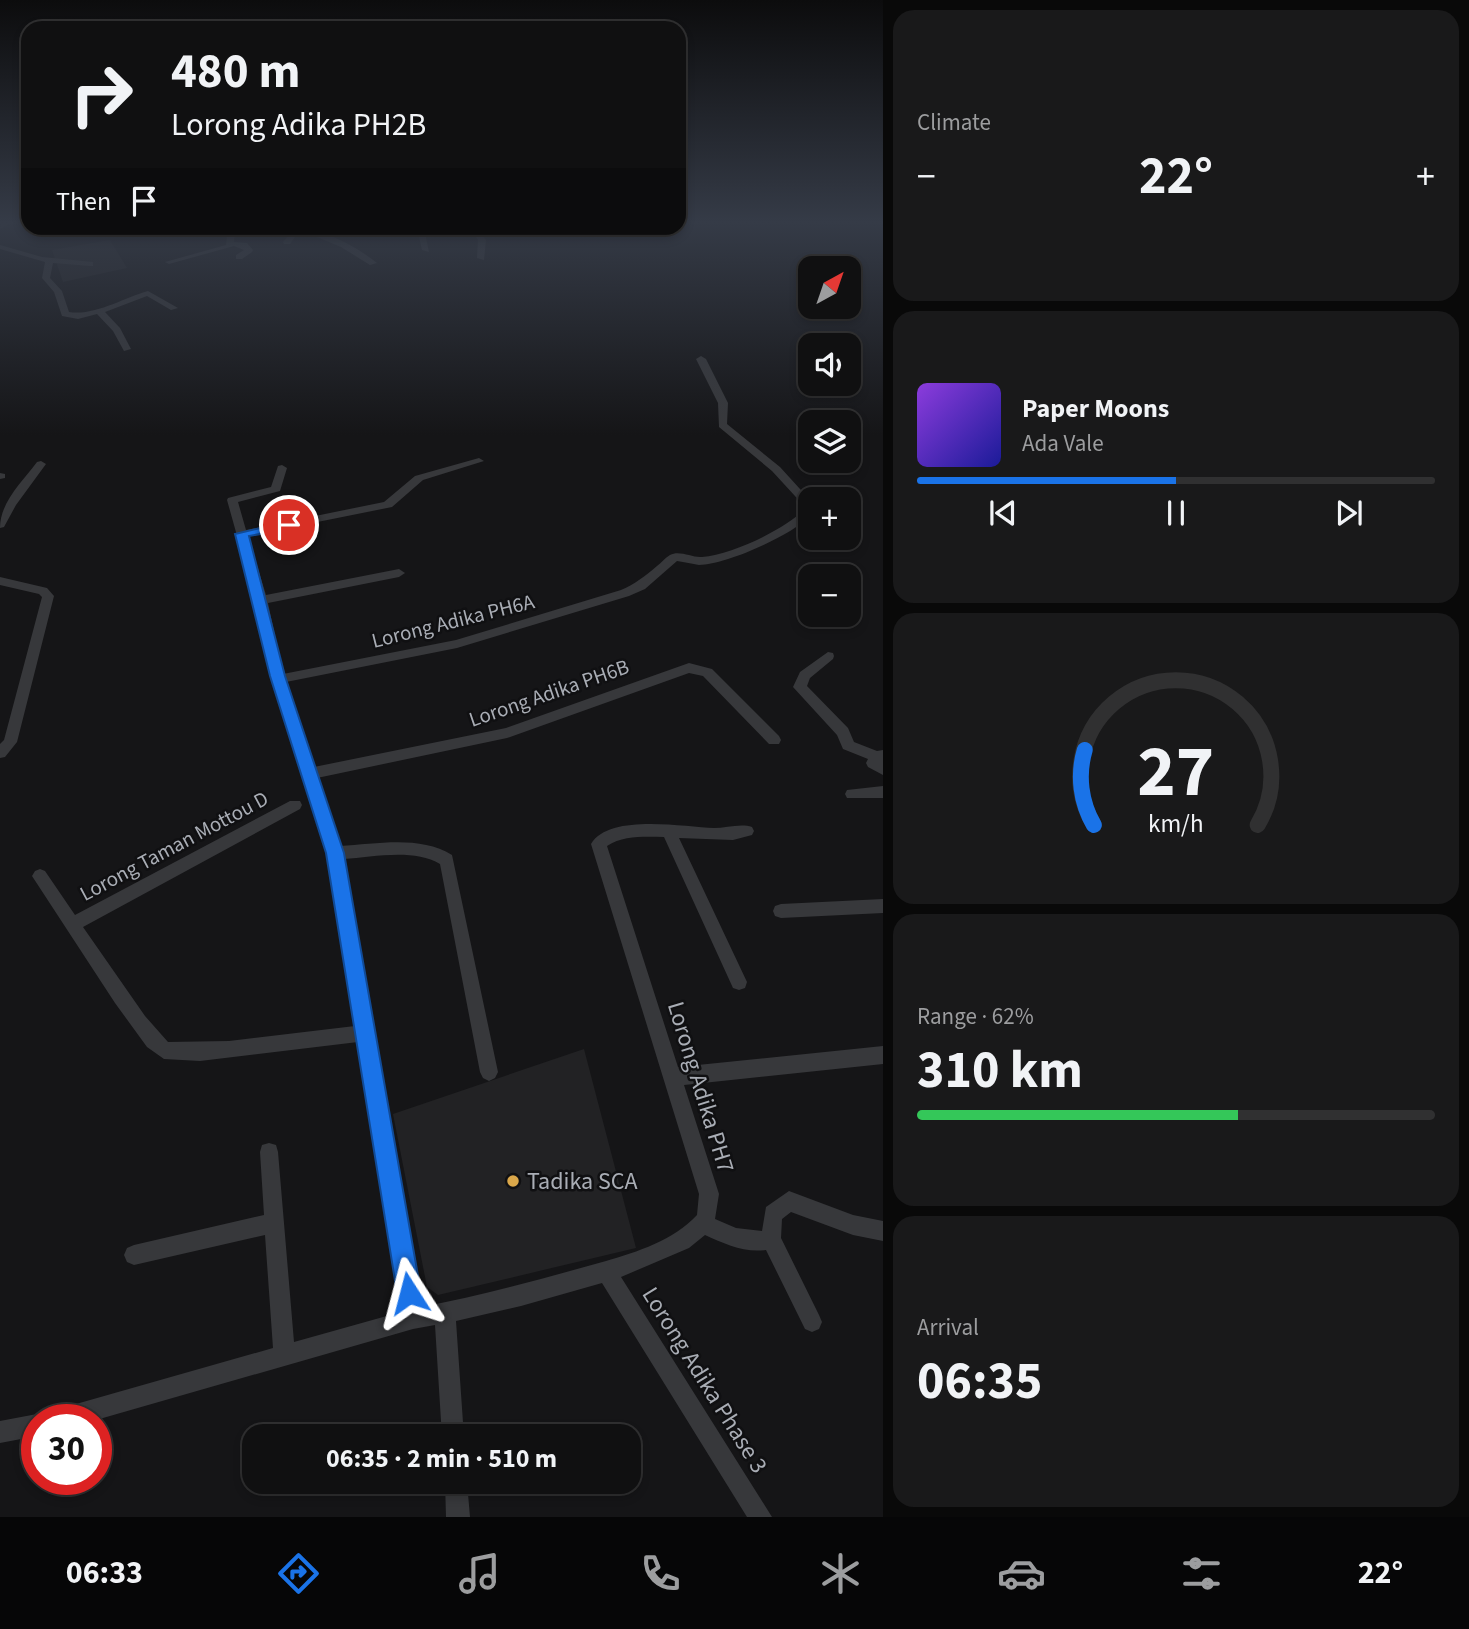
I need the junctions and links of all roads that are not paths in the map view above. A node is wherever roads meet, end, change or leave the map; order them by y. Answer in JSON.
{"nodes":[{"id":1,"x":59,"y":294,"type":"edge"},
{"id":2,"x":146,"y":294,"type":"edge"},
{"id":3,"x":149,"y":294,"type":"edge"},
{"id":4,"x":174,"y":309,"type":"dead end"},
{"id":5,"x":99,"y":311,"type":"junction"},
{"id":6,"x":127,"y":349,"type":"dead end"},
{"id":7,"x":701,"y":359,"type":"dead end"},
{"id":8,"x":479,"y":460,"type":"dead end"},
{"id":9,"x":41,"y":464,"type":"dead end"},
{"id":10,"x":282,"y":468,"type":"dead end"},
{"id":11,"x":798,"y":494,"type":"edge"},
{"id":12,"x":798,"y":521,"type":"edge"},
{"id":13,"x":0,"y":525,"type":"edge"},
{"id":14,"x":242,"y":534,"type":"junction"},
{"id":15,"x":399,"y":573,"type":"dead end"},
{"id":16,"x":0,"y":581,"type":"edge"},
{"id":17,"x":261,"y":600,"type":"junction"},
{"id":18,"x":828,"y":656,"type":"dead end"},
{"id":19,"x":279,"y":679,"type":"junction"},
{"id":20,"x":774,"y":740,"type":"dead end"},
{"id":21,"x":0,"y":753,"type":"edge"},
{"id":22,"x":881,"y":760,"type":"edge"},
{"id":23,"x":309,"y":774,"type":"junction"},
{"id":24,"x":883,"y":792,"type":"edge"},
{"id":25,"x":852,"y":794,"type":"dead end"},
{"id":26,"x":295,"y":805,"type":"dead end"},
{"id":27,"x":668,"y":830,"type":"junction"},
{"id":28,"x":747,"y":831,"type":"dead end"},
{"id":29,"x":335,"y":853,"type":"junction"},
{"id":30,"x":40,"y":876,"type":"dead end"},
{"id":31,"x":883,"y":906,"type":"edge"},
{"id":32,"x":781,"y":911,"type":"dead end"},
{"id":33,"x":74,"y":924,"type":"junction"},
{"id":34,"x":739,"y":982,"type":"dead end"},
{"id":35,"x":366,"y":1033,"type":"junction"},
{"id":36,"x":883,"y":1055,"type":"edge"},
{"id":37,"x":489,"y":1072,"type":"dead end"},
{"id":38,"x":671,"y":1077,"type":"junction"},
{"id":39,"x":270,"y":1152,"type":"dead end"},
{"id":40,"x":274,"y":1223,"type":"junction"},
{"id":41,"x":704,"y":1224,"type":"junction"},
{"id":42,"x":883,"y":1231,"type":"edge"},
{"id":43,"x":771,"y":1240,"type":"junction"},
{"id":44,"x":134,"y":1255,"type":"dead end"},
{"id":45,"x":606,"y":1271,"type":"junction"},
{"id":46,"x":445,"y":1313,"type":"junction"},
{"id":47,"x":413,"y":1319,"type":"junction"},
{"id":48,"x":812,"y":1322,"type":"dead end"},
{"id":49,"x":284,"y":1357,"type":"junction"},
{"id":50,"x":112,"y":1405,"type":"edge"},
{"id":51,"x":452,"y":1424,"type":"edge"},
{"id":52,"x":21,"y":1427,"type":"edge"},
{"id":53,"x":0,"y":1432,"type":"edge"},
{"id":54,"x":457,"y":1494,"type":"edge"},
{"id":55,"x":458,"y":1517,"type":"edge"},
{"id":56,"x":760,"y":1517,"type":"edge"}],
"edges":[{"from":1,"to":5,"type":"street"},
{"from":2,"to":5,"type":"street"},
{"from":3,"to":4,"type":"street"},
{"from":5,"to":6,"type":"street"},
{"from":7,"to":11,"type":"street"},
{"from":8,"to":14,"type":"street"},
{"from":9,"to":13,"type":"street"},
{"from":10,"to":14,"type":"street"},
{"from":12,"to":19,"type":"street","name":"Lorong Adika PH6A"},
{"from":14,"to":17,"type":"street"},
{"from":15,"to":17,"type":"street"},
{"from":16,"to":21,"type":"street"},
{"from":17,"to":19,"type":"street"},
{"from":18,"to":22,"type":"street"},
{"from":19,"to":23,"type":"street"},
{"from":20,"to":23,"type":"street","name":"Lorong Adika PH6B"},
{"from":23,"to":29,"type":"street"},
{"from":24,"to":25,"type":"street"},
{"from":26,"to":33,"type":"street","name":"Lorong Taman Mottou D"},
{"from":27,"to":28,"type":"street"},
{"from":27,"to":34,"type":"street"},
{"from":27,"to":38,"type":"street","name":"Lorong Adika PH7"},
{"from":29,"to":35,"type":"street"},
{"from":29,"to":37,"type":"street"},
{"from":30,"to":33,"type":"street"},
{"from":31,"to":32,"type":"street"},
{"from":33,"to":35,"type":"street"},
{"from":35,"to":47,"type":"street"},
{"from":36,"to":38,"type":"street"},
{"from":38,"to":41,"type":"street","name":"Lorong Adika PH7"},
{"from":39,"to":40,"type":"street"},
{"from":40,"to":44,"type":"street"},
{"from":40,"to":49,"type":"street"},
{"from":41,"to":43,"type":"street"},
{"from":41,"to":45,"type":"street"},
{"from":42,"to":43,"type":"street"},
{"from":43,"to":48,"type":"street"},
{"from":45,"to":46,"type":"street"},
{"from":45,"to":56,"type":"street","name":"Lorong Adika Phase 3"},
{"from":46,"to":47,"type":"street"},
{"from":46,"to":51,"type":"street"},
{"from":47,"to":49,"type":"street"},
{"from":49,"to":50,"type":"street"},
{"from":52,"to":53,"type":"street"},
{"from":54,"to":55,"type":"street"}]}
